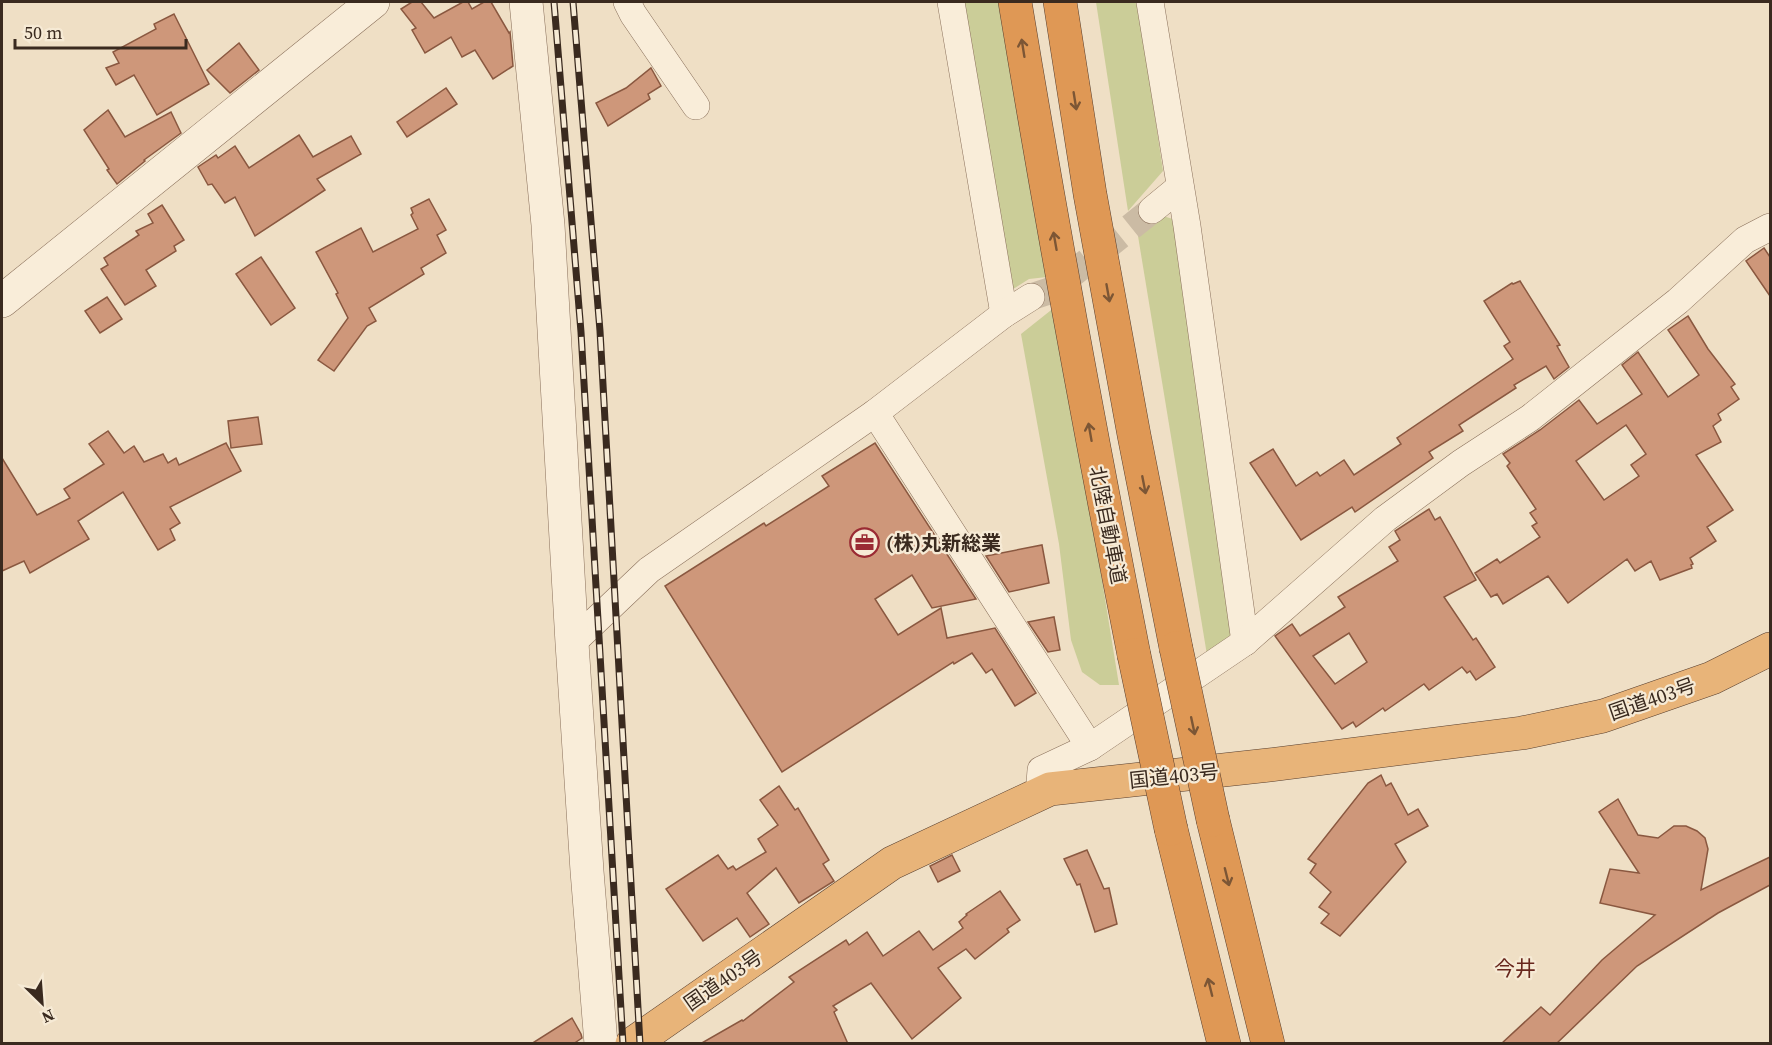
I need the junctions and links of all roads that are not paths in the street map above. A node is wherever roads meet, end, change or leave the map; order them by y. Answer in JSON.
{"nodes":[{"id":1,"x":373,"y":2,"type":"edge"},
{"id":2,"x":526,"y":2,"type":"edge"},
{"id":3,"x":627,"y":2,"type":"edge"},
{"id":4,"x":951,"y":2,"type":"edge"},
{"id":5,"x":1016,"y":2,"type":"edge"},
{"id":6,"x":1060,"y":2,"type":"edge"},
{"id":7,"x":1150,"y":2,"type":"edge"},
{"id":8,"x":696,"y":106,"type":"dead end"},
{"id":9,"x":1180,"y":187,"type":"junction"},
{"id":10,"x":1152,"y":210,"type":"tunnel mouth"},
{"id":11,"x":1770,"y":226,"type":"edge"},
{"id":12,"x":1031,"y":297,"type":"tunnel mouth"},
{"id":13,"x":2,"y":301,"type":"edge"},
{"id":14,"x":1004,"y":314,"type":"junction"},
{"id":15,"x":875,"y":413,"type":"junction"},
{"id":16,"x":1245,"y":642,"type":"junction"},
{"id":17,"x":572,"y":643,"type":"junction"},
{"id":18,"x":1770,"y":649,"type":"edge"},
{"id":19,"x":1090,"y":747,"type":"junction"},
{"id":20,"x":1038,"y":795,"type":"junction"},
{"id":21,"x":601,"y":1044,"type":"edge"},
{"id":22,"x":632,"y":1044,"type":"edge"},
{"id":23,"x":1224,"y":1044,"type":"edge"},
{"id":24,"x":1268,"y":1044,"type":"edge"}],
"edges":[{"from":1,"to":13,"type":"street"},
{"from":2,"to":17,"type":"street"},
{"from":3,"to":8,"type":"street"},
{"from":4,"to":14,"type":"street"},
{"from":23,"to":5,"type":"highway","name":"北陸自動車道","one_way":true,"bridge":true},
{"from":6,"to":24,"type":"highway","one_way":true,"bridge":true},
{"from":7,"to":9,"type":"street"},
{"from":9,"to":10,"type":"street"},
{"from":9,"to":16,"type":"street"},
{"from":11,"to":16,"type":"street"},
{"from":12,"to":14,"type":"street"},
{"from":14,"to":15,"type":"street"},
{"from":15,"to":17,"type":"street"},
{"from":15,"to":19,"type":"street"},
{"from":16,"to":19,"type":"street"},
{"from":17,"to":21,"type":"street"},
{"from":18,"to":20,"type":"highway","name":"国道403号"},
{"from":19,"to":20,"type":"street"},
{"from":20,"to":22,"type":"highway","name":"国道403号"}]}
